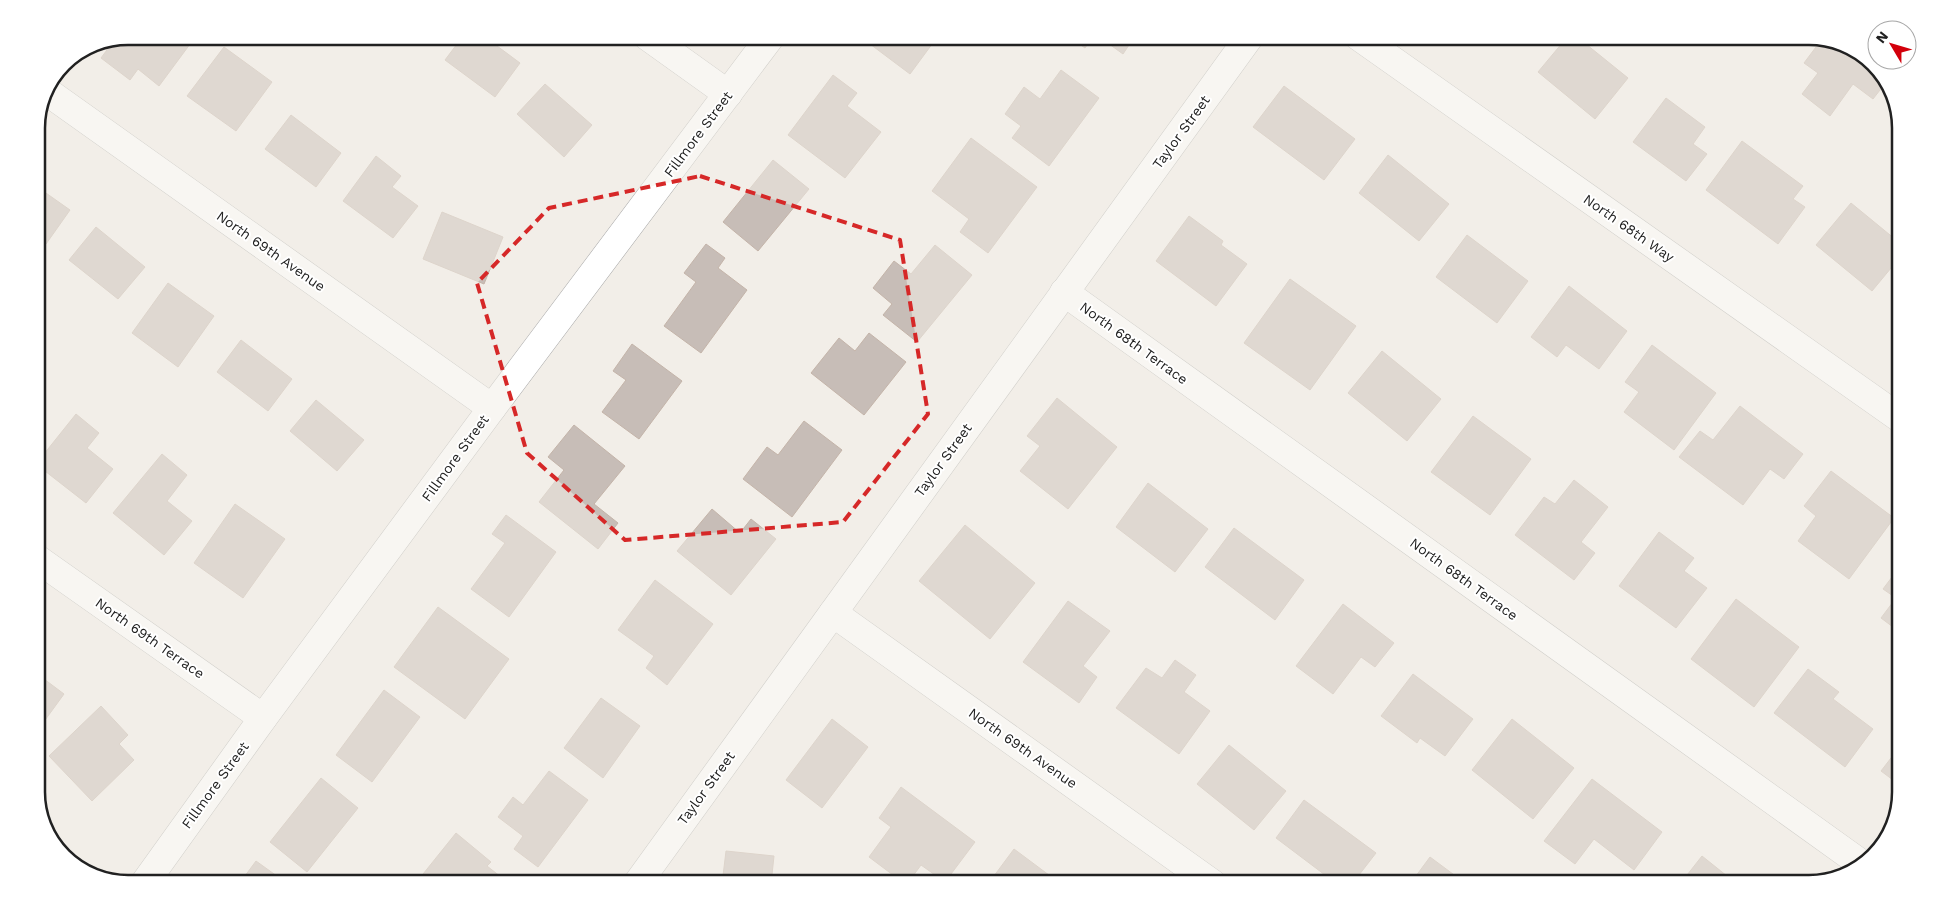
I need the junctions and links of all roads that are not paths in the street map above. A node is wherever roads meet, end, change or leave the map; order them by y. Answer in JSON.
{"nodes":[{"id":1,"x":660,"y":45,"type":"edge"},
{"id":2,"x":764,"y":45,"type":"edge"},
{"id":3,"x":1243,"y":45,"type":"edge"},
{"id":4,"x":1371,"y":45,"type":"edge"},
{"id":5,"x":728,"y":94,"type":"junction"},
{"id":6,"x":52,"y":96,"type":"edge"},
{"id":7,"x":1064,"y":292,"type":"junction"},
{"id":8,"x":492,"y":408,"type":"junction"},
{"id":9,"x":1892,"y":413,"type":"edge"},
{"id":10,"x":45,"y":564,"type":"edge"},
{"id":11,"x":833,"y":612,"type":"junction"},
{"id":12,"x":263,"y":718,"type":"junction"},
{"id":13,"x":1856,"y":860,"type":"edge"},
{"id":14,"x":150,"y":875,"type":"edge"},
{"id":15,"x":643,"y":875,"type":"edge"},
{"id":16,"x":1200,"y":875,"type":"edge"}],
"edges":[{"from":1,"to":5,"type":"street"},
{"from":2,"to":5,"type":"street","name":"Fillmore Street"},
{"from":3,"to":7,"type":"street","name":"Taylor Street"},
{"from":4,"to":9,"type":"street","name":"North 68th Way"},
{"from":5,"to":8,"type":"street","name":"Fillmore Street"},
{"from":6,"to":8,"type":"street","name":"North 69th Avenue"},
{"from":7,"to":11,"type":"street","name":"Taylor Street"},
{"from":7,"to":13,"type":"street","name":"North 68th Terrace"},
{"from":8,"to":12,"type":"street","name":"Fillmore Street"},
{"from":10,"to":12,"type":"street","name":"North 69th Terrace"},
{"from":11,"to":15,"type":"street","name":"Taylor Street"},
{"from":11,"to":16,"type":"street","name":"North 69th Avenue"},
{"from":12,"to":14,"type":"street","name":"Fillmore Street"}]}
